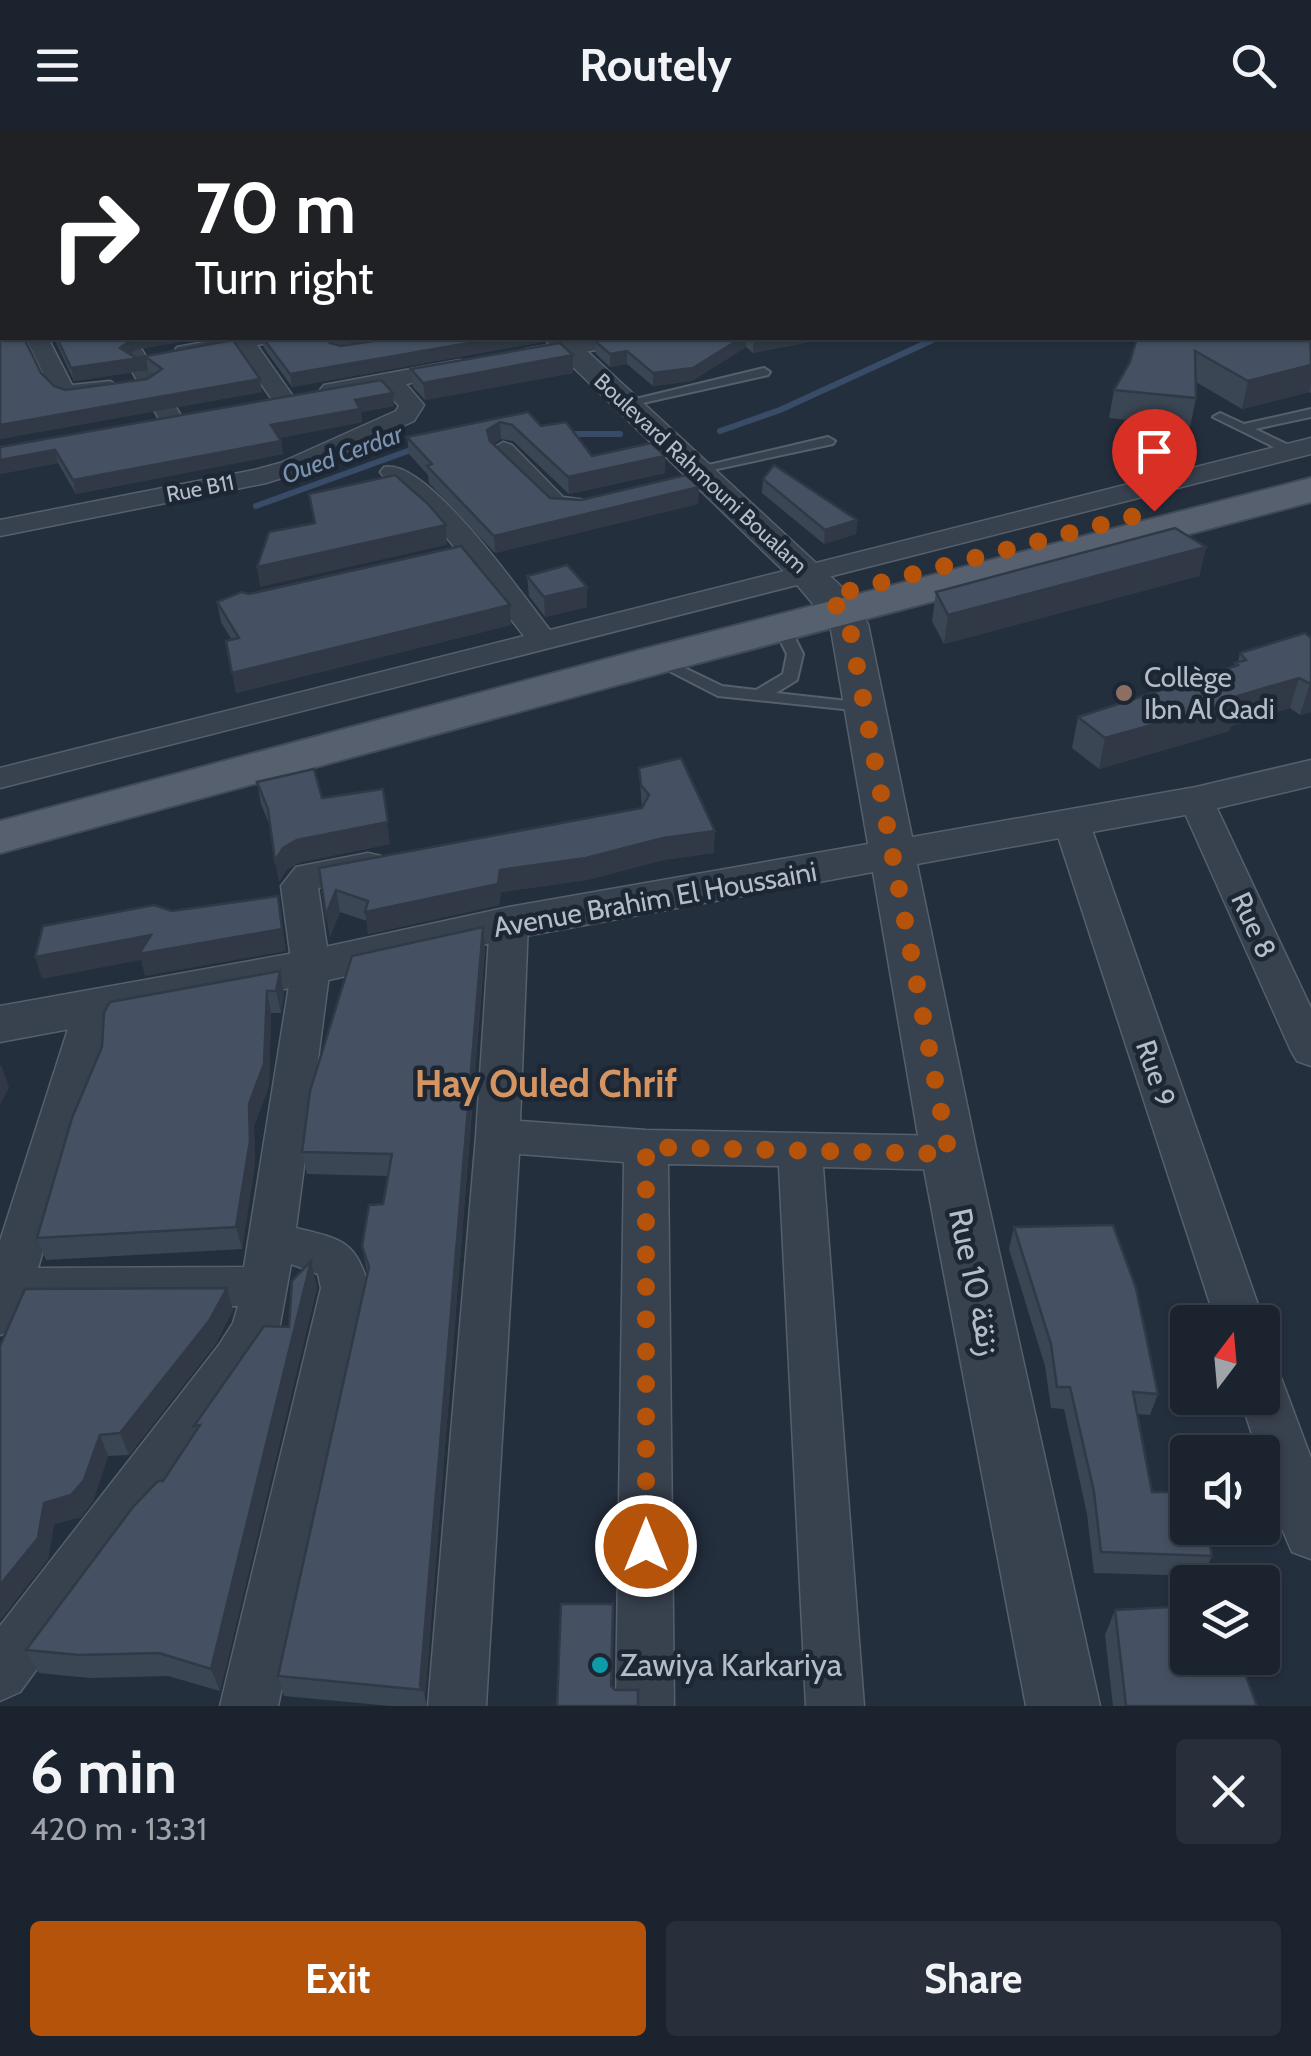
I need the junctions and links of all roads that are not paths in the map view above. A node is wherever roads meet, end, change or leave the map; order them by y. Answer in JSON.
{"nodes":[{"id":1,"x":38,"y":340,"type":"edge"},
{"id":2,"x":125,"y":340,"type":"edge"},
{"id":3,"x":249,"y":340,"type":"edge"},
{"id":4,"x":252,"y":340,"type":"edge"},
{"id":5,"x":334,"y":340,"type":"edge"},
{"id":6,"x":391,"y":340,"type":"edge"},
{"id":7,"x":600,"y":340,"type":"edge"},
{"id":8,"x":563,"y":343,"type":"edge"},
{"id":9,"x":515,"y":358,"type":"edge"},
{"id":10,"x":479,"y":364,"type":"edge"},
{"id":11,"x":144,"y":371,"type":"junction"},
{"id":12,"x":764,"y":372,"type":"dead end"},
{"id":13,"x":389,"y":380,"type":"junction"},
{"id":14,"x":625,"y":404,"type":"junction"},
{"id":15,"x":1311,"y":412,"type":"edge"},
{"id":16,"x":1220,"y":417,"type":"dead end"},
{"id":17,"x":171,"y":420,"type":"edge"},
{"id":18,"x":1242,"y":428,"type":"junction"},
{"id":19,"x":828,"y":441,"type":"dead end"},
{"id":20,"x":502,"y":450,"type":"edge"},
{"id":21,"x":1306,"y":464,"type":"edge"},
{"id":22,"x":393,"y":472,"type":"edge"},
{"id":23,"x":688,"y":477,"type":"junction"},
{"id":24,"x":598,"y":502,"type":"edge"},
{"id":25,"x":0,"y":528,"type":"edge"},
{"id":26,"x":472,"y":551,"type":"junction"},
{"id":27,"x":436,"y":559,"type":"edge"},
{"id":28,"x":826,"y":593,"type":"junction"},
{"id":29,"x":782,"y":628,"type":"junction"},
{"id":30,"x":543,"y":641,"type":"junction"},
{"id":31,"x":656,"y":660,"type":"junction"},
{"id":32,"x":759,"y":696,"type":"junction"},
{"id":33,"x":866,"y":708,"type":"junction"},
{"id":34,"x":1311,"y":774,"type":"edge"},
{"id":35,"x":0,"y":778,"type":"edge"},
{"id":36,"x":1196,"y":800,"type":"junction"},
{"id":37,"x":0,"y":812,"type":"edge"},
{"id":38,"x":1072,"y":824,"type":"junction"},
{"id":39,"x":0,"y":837,"type":"edge"},
{"id":40,"x":895,"y":856,"type":"junction"},
{"id":41,"x":400,"y":858,"type":"edge"},
{"id":42,"x":510,"y":924,"type":"junction"},
{"id":43,"x":311,"y":968,"type":"junction"},
{"id":44,"x":95,"y":1007,"type":"junction"},
{"id":45,"x":0,"y":1024,"type":"edge"},
{"id":46,"x":1311,"y":1051,"type":"edge"},
{"id":47,"x":498,"y":1136,"type":"junction"},
{"id":48,"x":646,"y":1147,"type":"junction"},
{"id":49,"x":800,"y":1151,"type":"junction"},
{"id":50,"x":949,"y":1154,"type":"junction"},
{"id":51,"x":268,"y":1263,"type":"junction"},
{"id":52,"x":5,"y":1302,"type":"edge"},
{"id":53,"x":1234,"y":1305,"type":"edge"},
{"id":54,"x":1271,"y":1415,"type":"edge"},
{"id":55,"x":1311,"y":1534,"type":"edge"},
{"id":56,"x":0,"y":1672,"type":"edge"},
{"id":57,"x":248,"y":1706,"type":"edge"},
{"id":58,"x":457,"y":1706,"type":"edge"},
{"id":59,"x":646,"y":1706,"type":"edge"},
{"id":60,"x":835,"y":1706,"type":"edge"},
{"id":61,"x":1062,"y":1706,"type":"edge"}],
"edges":[{"from":1,"to":11,"type":"street"},
{"from":2,"to":11,"type":"street"},
{"from":3,"to":11,"type":"street"},
{"from":4,"to":13,"type":"street"},
{"from":5,"to":6,"type":"street"},
{"from":7,"to":8,"type":"street"},
{"from":8,"to":9,"type":"street"},
{"from":8,"to":14,"type":"street","name":"Boulevard Rahmouni Boualam"},
{"from":10,"to":13,"type":"street"},
{"from":11,"to":17,"type":"street"},
{"from":12,"to":14,"type":"lane"},
{"from":13,"to":25,"type":"street","name":"Rue B11"},
{"from":14,"to":23,"type":"street","name":"Boulevard Rahmouni Boualam"},
{"from":15,"to":18,"type":"lane"},
{"from":16,"to":18,"type":"lane"},
{"from":18,"to":21,"type":"lane"},
{"from":19,"to":23,"type":"lane"},
{"from":20,"to":24,"type":"street"},
{"from":21,"to":28,"type":"main road"},
{"from":22,"to":26,"type":"street"},
{"from":23,"to":28,"type":"street","name":"Boulevard Rahmouni Boualam"},
{"from":26,"to":27,"type":"street"},
{"from":26,"to":30,"type":"street"},
{"from":28,"to":29,"type":"main road"},
{"from":28,"to":30,"type":"street"},
{"from":28,"to":33,"type":"street","name":"Rue 10 زنقة"},
{"from":28,"to":37,"type":"main road"},
{"from":29,"to":31,"type":"main road"},
{"from":29,"to":32,"type":"lane"},
{"from":30,"to":35,"type":"street"},
{"from":31,"to":32,"type":"lane"},
{"from":31,"to":39,"type":"main road"},
{"from":32,"to":33,"type":"lane"},
{"from":33,"to":40,"type":"street","name":"Rue 10 زنقة"},
{"from":34,"to":36,"type":"street","name":"Avenue Brahim El Houssaini"},
{"from":36,"to":38,"type":"street","name":"Avenue Brahim El Houssaini"},
{"from":36,"to":46,"type":"street","name":"Rue 8"},
{"from":38,"to":40,"type":"street","name":"Avenue Brahim El Houssaini"},
{"from":38,"to":53,"type":"street","name":"Rue 9"},
{"from":40,"to":42,"type":"street","name":"Avenue Brahim El Houssaini"},
{"from":40,"to":50,"type":"street","name":"Rue 10 زنقة"},
{"from":41,"to":43,"type":"street"},
{"from":42,"to":43,"type":"street","name":"Avenue Brahim El Houssaini"},
{"from":42,"to":47,"type":"street"},
{"from":43,"to":44,"type":"street","name":"Avenue Brahim El Houssaini"},
{"from":43,"to":51,"type":"street"},
{"from":44,"to":45,"type":"street","name":"Avenue Brahim El Houssaini"},
{"from":44,"to":52,"type":"street"},
{"from":47,"to":48,"type":"street"},
{"from":47,"to":58,"type":"street"},
{"from":48,"to":49,"type":"street"},
{"from":48,"to":59,"type":"street"},
{"from":49,"to":50,"type":"street"},
{"from":49,"to":60,"type":"street"},
{"from":50,"to":61,"type":"street","name":"Rue 10 زنقة"},
{"from":51,"to":52,"type":"street"},
{"from":51,"to":56,"type":"street"},
{"from":51,"to":57,"type":"street"},
{"from":54,"to":55,"type":"street"}]}
